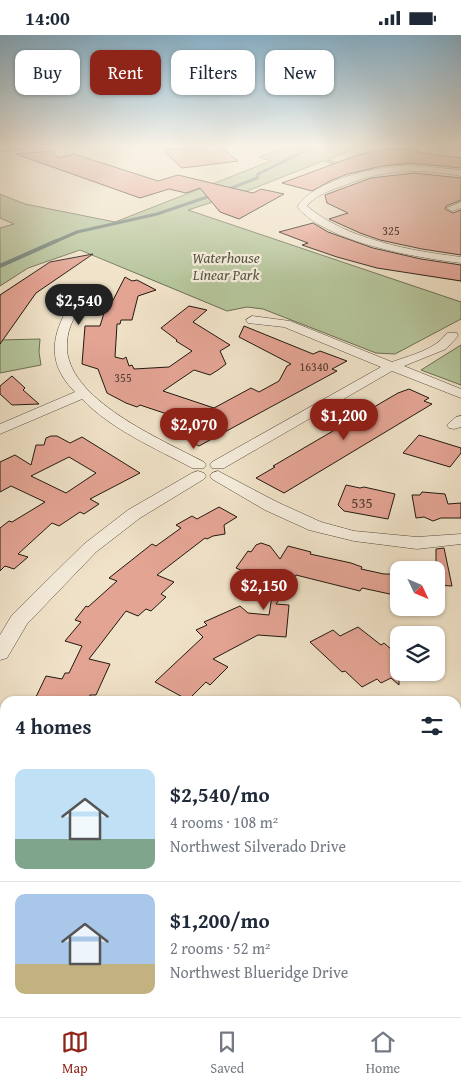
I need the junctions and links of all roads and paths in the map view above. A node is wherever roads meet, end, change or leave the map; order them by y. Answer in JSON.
{"nodes":[{"id":1,"x":322,"y":191,"type":"edge"},
{"id":2,"x":461,"y":260,"type":"edge"},
{"id":3,"x":80,"y":298,"type":"dead end"},
{"id":4,"x":252,"y":319,"type":"dead end"},
{"id":5,"x":456,"y":334,"type":"edge"},
{"id":6,"x":390,"y":367,"type":"junction"},
{"id":7,"x":82,"y":394,"type":"junction"},
{"id":8,"x":461,"y":394,"type":"edge"},
{"id":9,"x":0,"y":429,"type":"edge"},
{"id":10,"x":218,"y":470,"type":"junction"},
{"id":11,"x":198,"y":471,"type":"junction"},
{"id":12,"x":461,"y":539,"type":"edge"},
{"id":13,"x":0,"y":653,"type":"edge"}],
"edges":[{"from":1,"to":2,"type":"street"},
{"from":3,"to":7,"type":"street"},
{"from":4,"to":6,"type":"street"},
{"from":5,"to":6,"type":"street"},
{"from":6,"to":8,"type":"street"},
{"from":6,"to":10,"type":"street"},
{"from":7,"to":9,"type":"street"},
{"from":7,"to":11,"type":"street"},
{"from":10,"to":11,"type":"street"},
{"from":10,"to":12,"type":"street"},
{"from":11,"to":13,"type":"street"}]}
